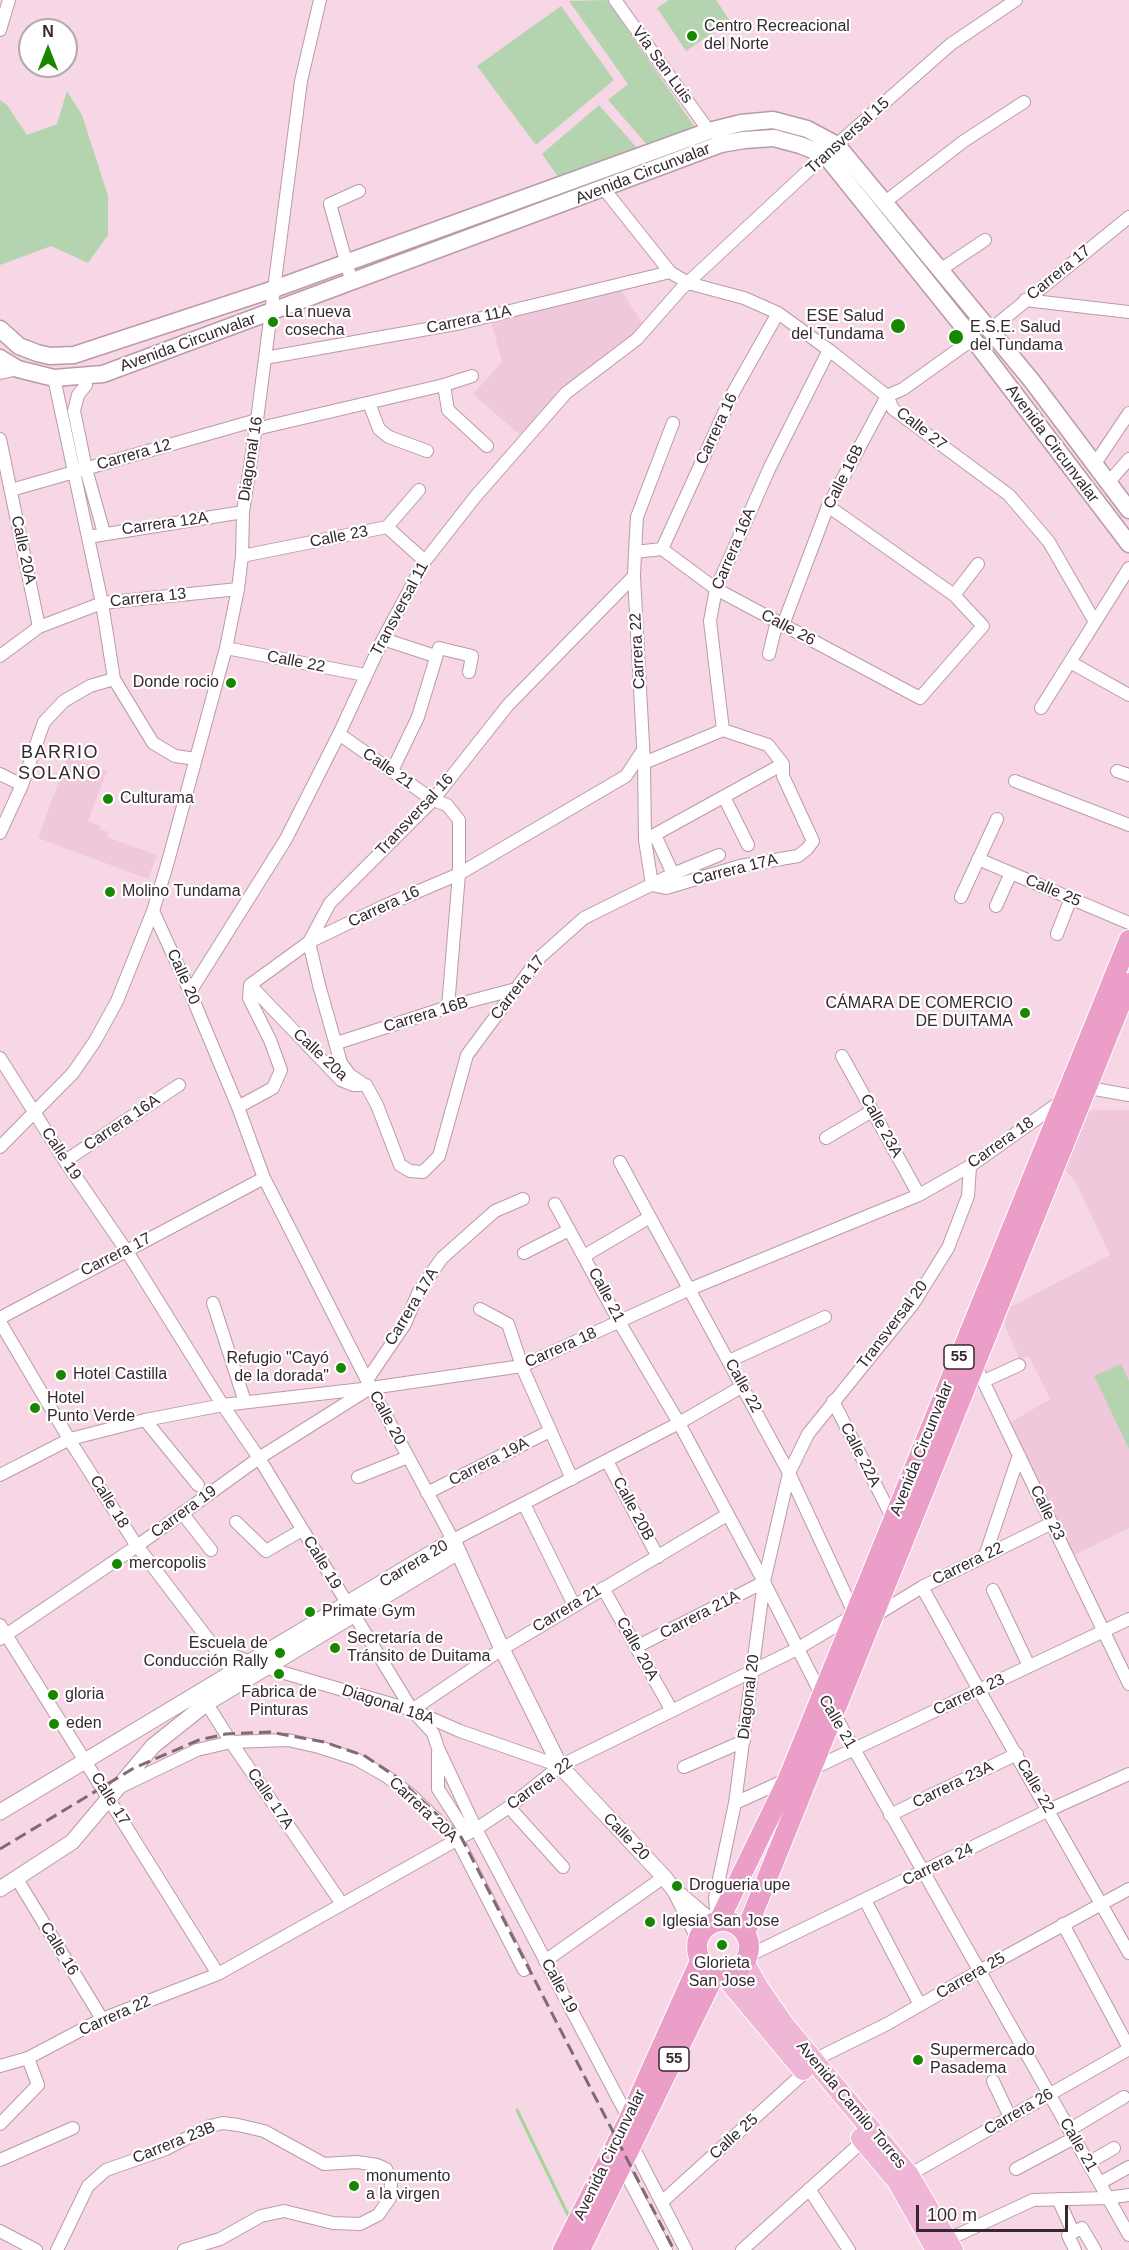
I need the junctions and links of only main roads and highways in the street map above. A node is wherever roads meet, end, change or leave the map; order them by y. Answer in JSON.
{"nodes":[{"id":1,"x":831,"y":150,"type":"junction"},
{"id":2,"x":0,"y":329,"type":"edge"},
{"id":3,"x":0,"y":358,"type":"edge"},
{"id":4,"x":1032,"y":381,"type":"junction"},
{"id":5,"x":1015,"y":396,"type":"junction"},
{"id":6,"x":1129,"y":510,"type":"edge"},
{"id":7,"x":1129,"y":544,"type":"edge"},
{"id":8,"x":1129,"y":940,"type":"edge"},
{"id":9,"x":1129,"y":983,"type":"edge"},
{"id":10,"x":1097,"y":1039,"type":"junction"},
{"id":11,"x":1075,"y":1094,"type":"junction"},
{"id":12,"x":863,"y":1617,"type":"junction"},
{"id":13,"x":827,"y":1704,"type":"junction"},
{"id":14,"x":716,"y":1922,"type":"junction"},
{"id":15,"x":745,"y":1933,"type":"junction"},
{"id":16,"x":746,"y":1959,"type":"junction"},
{"id":17,"x":713,"y":1969,"type":"junction"},
{"id":18,"x":809,"y":2066,"type":"junction"},
{"id":19,"x":579,"y":2235,"type":"edge"},
{"id":20,"x":946,"y":2247,"type":"edge"}],
"edges":[{"from":1,"to":2,"type":"main road","name":"Avenida Circunvalar"},
{"from":1,"to":3,"type":"main road","name":"Avenida Circunvalar"},
{"from":1,"to":4,"type":"main road","name":"Avenida Circunvalar"},
{"from":1,"to":5,"type":"main road","name":"Avenida Circunvalar"},
{"from":4,"to":5,"type":"main road"},
{"from":4,"to":6,"type":"main road","name":"Avenida Circunvalar"},
{"from":5,"to":7,"type":"main road","name":"Avenida Circunvalar"},
{"from":8,"to":10,"type":"highway","name":"Avenida Circunvalar","number":"55"},
{"from":9,"to":10,"type":"highway","name":"Avenida Circunvalar","number":"55"},
{"from":10,"to":11,"type":"highway","name":"Avenida Circunvalar","number":"55"},
{"from":11,"to":12,"type":"highway","name":"Avenida Circunvalar","number":"55"},
{"from":11,"to":12,"type":"highway","name":"Avenida Circunvalar","number":"55"},
{"from":12,"to":13,"type":"highway","name":"Avenida Circunvalar","number":"55"},
{"from":13,"to":14,"type":"highway","name":"Avenida Circunvalar","number":"55"},
{"from":13,"to":15,"type":"highway","name":"Avenida Circunvalar","number":"55"},
{"from":14,"to":15,"type":"highway"},
{"from":14,"to":17,"type":"highway","number":"55"},
{"from":15,"to":16,"type":"highway","number":"55"},
{"from":16,"to":17,"type":"highway"},
{"from":16,"to":18,"type":"main road","name":"Avenida Camilo Torres"},
{"from":17,"to":18,"type":"main road","name":"Avenida Camilo Torres"},
{"from":17,"to":19,"type":"highway","name":"Avenida Circunvalar","number":"55"},
{"from":17,"to":19,"type":"highway","name":"Avenida Circunvalar","number":"55"},
{"from":18,"to":20,"type":"main road","name":"Avenida Camilo Torres"},
{"from":18,"to":20,"type":"main road","name":"Avenida Camilo Torres"}]}
